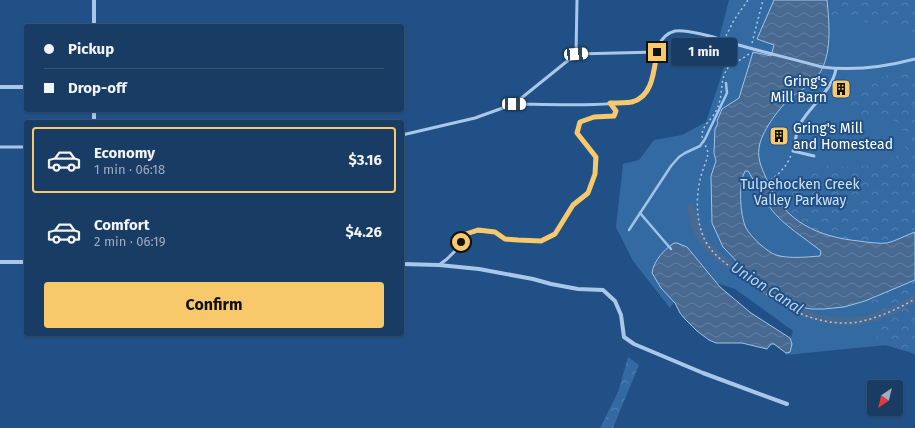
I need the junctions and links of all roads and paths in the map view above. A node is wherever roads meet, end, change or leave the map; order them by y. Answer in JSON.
{"nodes":[{"id":1,"x":94,"y":0,"type":"edge"},
{"id":2,"x":577,"y":0,"type":"edge"},
{"id":3,"x":748,"y":0,"type":"edge"},
{"id":4,"x":763,"y":0,"type":"edge"},
{"id":5,"x":94,"y":24,"type":"edge"},
{"id":6,"x":725,"y":41,"type":"junction"},
{"id":7,"x":752,"y":45,"type":"dead end"},
{"id":8,"x":736,"y":47,"type":"dead end"},
{"id":9,"x":750,"y":51,"type":"dead end"},
{"id":10,"x":657,"y":52,"type":"junction"},
{"id":11,"x":576,"y":54,"type":"junction"},
{"id":12,"x":915,"y":59,"type":"edge"},
{"id":13,"x":735,"y":61,"type":"junction"},
{"id":14,"x":836,"y":69,"type":"junction"},
{"id":15,"x":0,"y":87,"type":"edge"},
{"id":16,"x":24,"y":87,"type":"edge"},
{"id":17,"x":610,"y":103,"type":"junction"},
{"id":18,"x":514,"y":104,"type":"junction"},
{"id":19,"x":404,"y":135,"type":"edge"},
{"id":20,"x":0,"y":147,"type":"edge"},
{"id":21,"x":24,"y":147,"type":"edge"},
{"id":22,"x":793,"y":151,"type":"junction"},
{"id":23,"x":814,"y":156,"type":"dead end"},
{"id":24,"x":753,"y":190,"type":"dead end"},
{"id":25,"x":0,"y":262,"type":"edge"},
{"id":26,"x":24,"y":262,"type":"edge"},
{"id":27,"x":404,"y":264,"type":"edge"},
{"id":28,"x":439,"y":265,"type":"junction"},
{"id":29,"x":915,"y":299,"type":"edge"},
{"id":30,"x":787,"y":404,"type":"dead end"}],
"edges":[{"from":1,"to":5,"type":"street"},
{"from":2,"to":11,"type":"lane"},
{"from":3,"to":6,"type":"path"},
{"from":4,"to":7,"type":"path"},
{"from":6,"to":10,"type":"lane"},
{"from":6,"to":13,"type":"path"},
{"from":6,"to":14,"type":"lane"},
{"from":8,"to":13,"type":"path"},
{"from":9,"to":13,"type":"path"},
{"from":10,"to":11,"type":"lane"},
{"from":10,"to":17,"type":"lane"},
{"from":11,"to":18,"type":"lane"},
{"from":12,"to":14,"type":"lane"},
{"from":13,"to":29,"type":"path"},
{"from":14,"to":22,"type":"lane"},
{"from":15,"to":16,"type":"street"},
{"from":17,"to":18,"type":"lane"},
{"from":17,"to":28,"type":"lane"},
{"from":18,"to":19,"type":"lane"},
{"from":20,"to":21,"type":"lane"},
{"from":22,"to":23,"type":"lane"},
{"from":22,"to":24,"type":"path"},
{"from":25,"to":26,"type":"street"},
{"from":27,"to":28,"type":"street"},
{"from":28,"to":30,"type":"street"}]}
